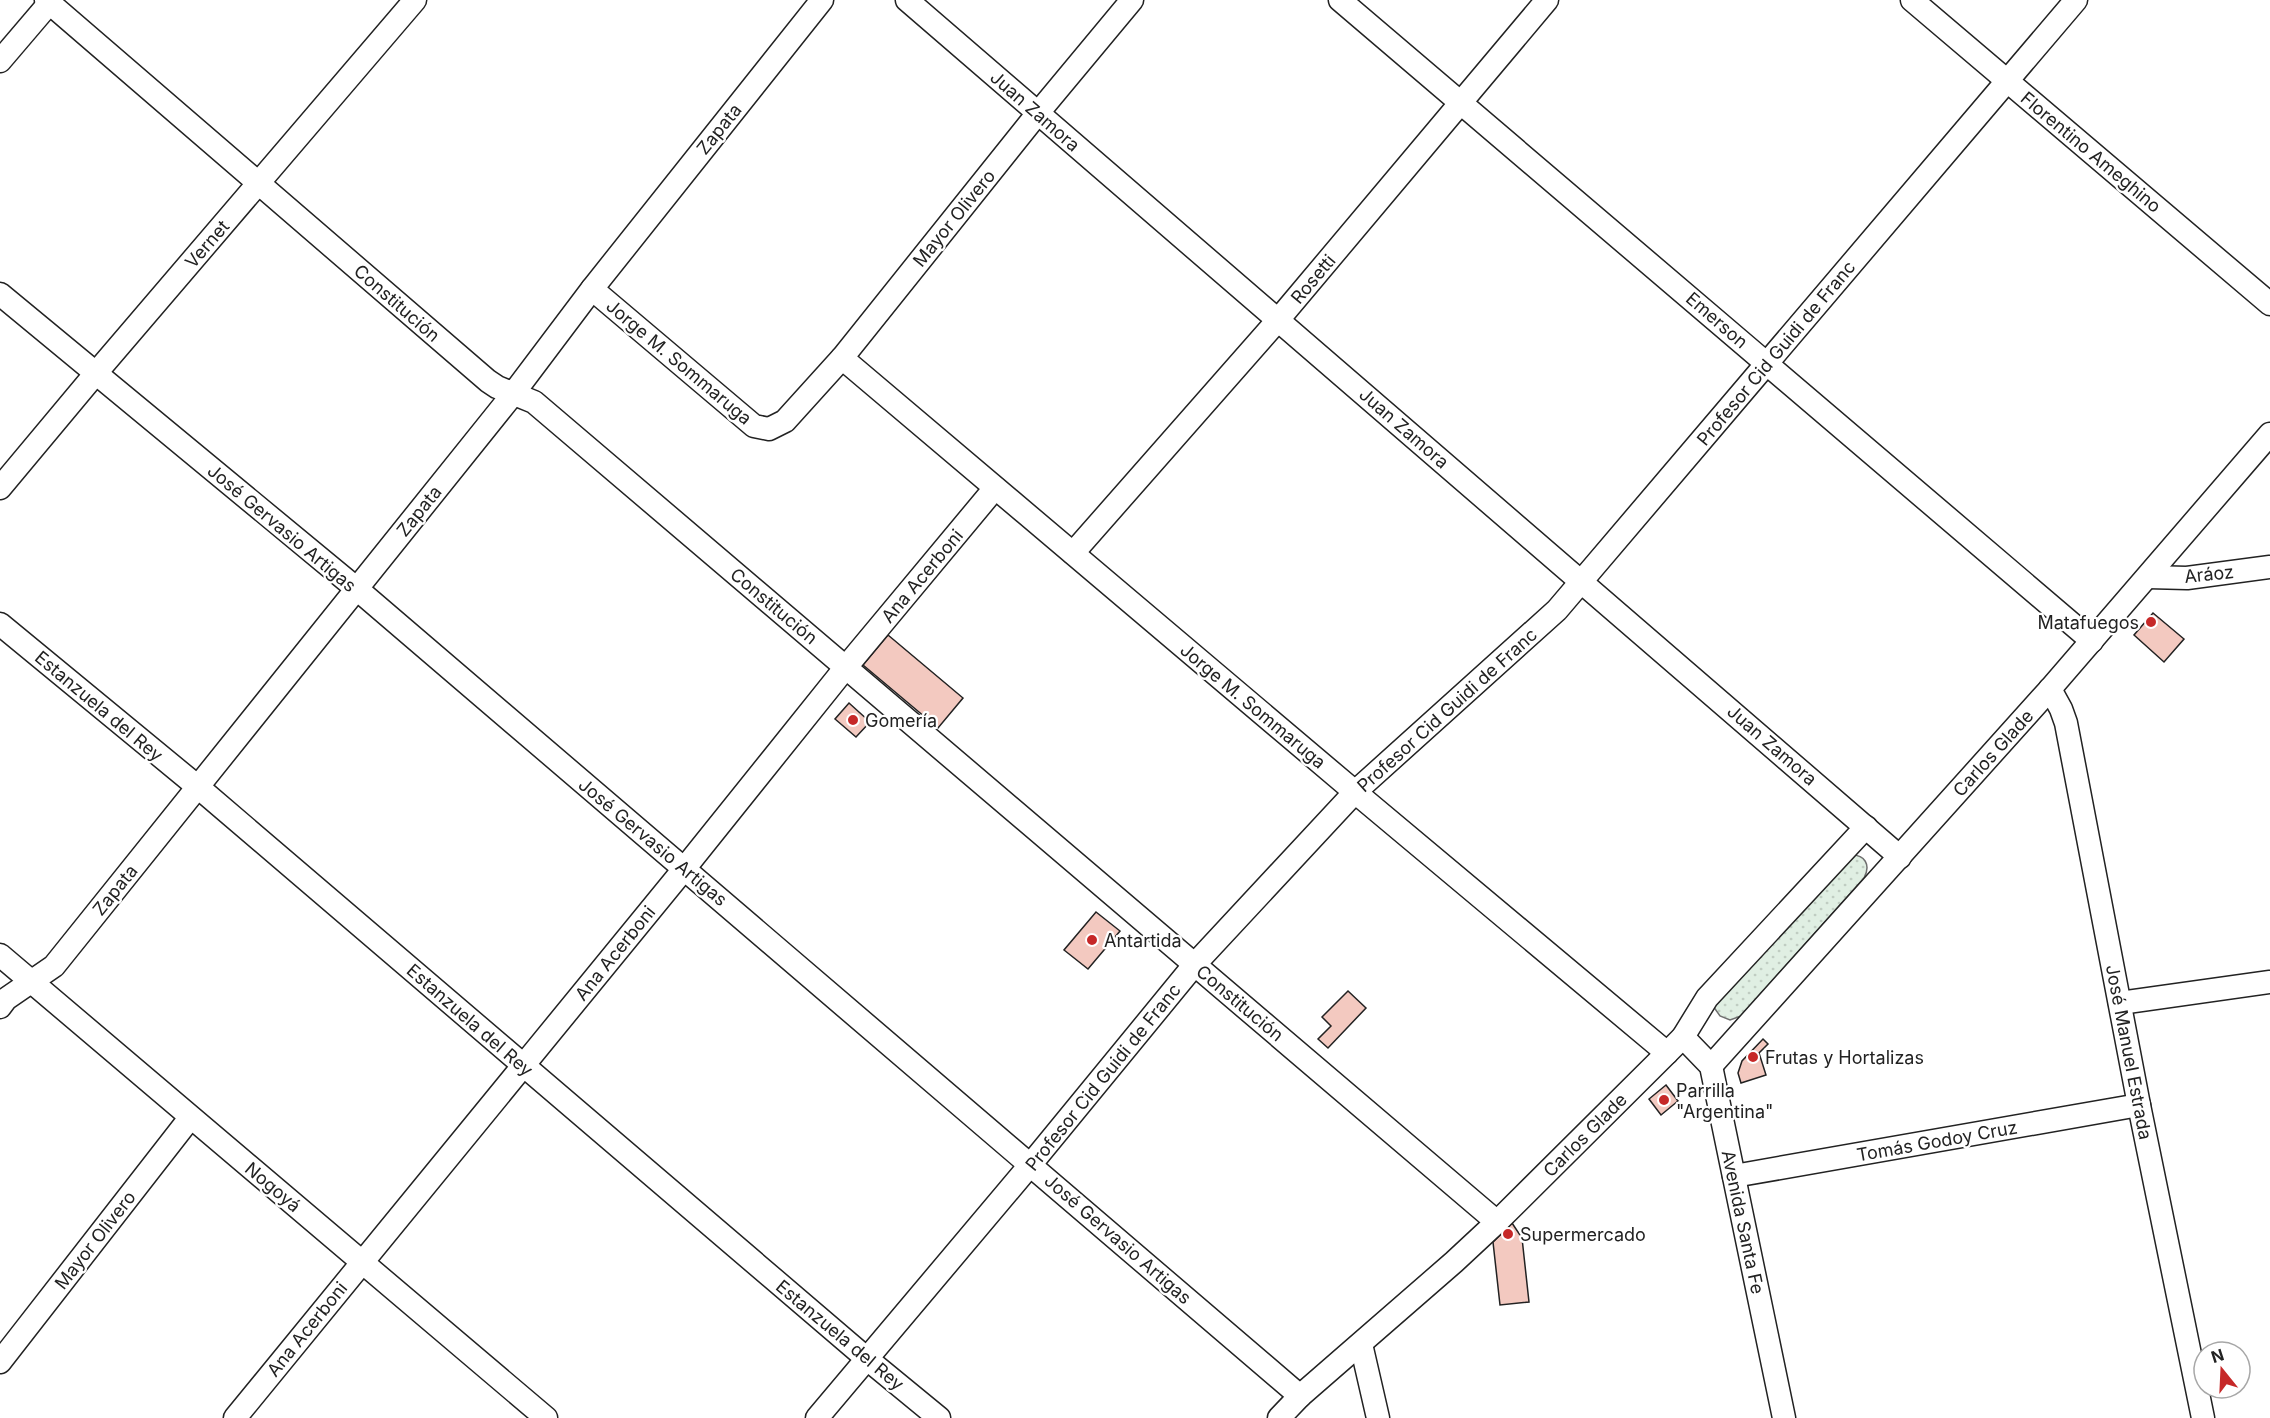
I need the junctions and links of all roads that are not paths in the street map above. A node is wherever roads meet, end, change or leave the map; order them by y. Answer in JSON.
{"nodes":[{"id":1,"x":415,"y":0,"type":"edge"},
{"id":2,"x":907,"y":0,"type":"edge"},
{"id":3,"x":1132,"y":0,"type":"edge"},
{"id":4,"x":1340,"y":0,"type":"edge"},
{"id":5,"x":1547,"y":0,"type":"edge"},
{"id":6,"x":1912,"y":0,"type":"edge"},
{"id":7,"x":2076,"y":0,"type":"edge"},
{"id":8,"x":49,"y":1,"type":"edge"},
{"id":9,"x":819,"y":1,"type":"edge"},
{"id":10,"x":0,"y":61,"type":"edge"},
{"id":11,"x":2007,"y":80,"type":"junction"},
{"id":12,"x":1462,"y":102,"type":"junction"},
{"id":13,"x":1038,"y":113,"type":"junction"},
{"id":14,"x":259,"y":184,"type":"junction"},
{"id":15,"x":592,"y":289,"type":"junction"},
{"id":16,"x":0,"y":294,"type":"edge"},
{"id":17,"x":2270,"y":304,"type":"edge"},
{"id":18,"x":1278,"y":320,"type":"junction"},
{"id":19,"x":842,"y":357,"type":"junction"},
{"id":20,"x":1767,"y":363,"type":"junction"},
{"id":21,"x":96,"y":373,"type":"junction"},
{"id":22,"x":513,"y":394,"type":"junction"},
{"id":23,"x":769,"y":429,"type":"joint"},
{"id":24,"x":2270,"y":434,"type":"edge"},
{"id":25,"x":0,"y":488,"type":"edge"},
{"id":26,"x":995,"y":488,"type":"junction"},
{"id":27,"x":1073,"y":553,"type":"junction"},
{"id":28,"x":2270,"y":567,"type":"edge"},
{"id":29,"x":2148,"y":577,"type":"junction"},
{"id":30,"x":1582,"y":582,"type":"junction"},
{"id":31,"x":357,"y":589,"type":"junction"},
{"id":32,"x":0,"y":624,"type":"edge"},
{"id":33,"x":2092,"y":641,"type":"junction"},
{"id":34,"x":846,"y":667,"type":"junction"},
{"id":35,"x":2050,"y":689,"type":"junction"},
{"id":36,"x":198,"y":787,"type":"junction"},
{"id":37,"x":1354,"y":792,"type":"junction"},
{"id":38,"x":1866,"y":827,"type":"junction"},
{"id":39,"x":1900,"y":857,"type":"junction"},
{"id":40,"x":684,"y":869,"type":"junction"},
{"id":41,"x":0,"y":956,"type":"edge"},
{"id":42,"x":1195,"y":964,"type":"junction"},
{"id":43,"x":33,"y":982,"type":"junction"},
{"id":44,"x":2270,"y":982,"type":"edge"},
{"id":45,"x":2120,"y":1003,"type":"junction"},
{"id":46,"x":0,"y":1007,"type":"edge"},
{"id":47,"x":1683,"y":1037,"type":"junction"},
{"id":48,"x":1667,"y":1053,"type":"junction"},
{"id":49,"x":1711,"y":1065,"type":"junction"},
{"id":50,"x":523,"y":1066,"type":"junction"},
{"id":51,"x":2139,"y":1105,"type":"junction"},
{"id":52,"x":190,"y":1118,"type":"junction"},
{"id":53,"x":1031,"y":1164,"type":"junction"},
{"id":54,"x":1734,"y":1176,"type":"junction"},
{"id":55,"x":1497,"y":1222,"type":"junction"},
{"id":56,"x":363,"y":1261,"type":"junction"},
{"id":57,"x":1361,"y":1344,"type":"junction"},
{"id":58,"x":866,"y":1358,"type":"junction"},
{"id":59,"x":0,"y":1362,"type":"edge"},
{"id":60,"x":1300,"y":1396,"type":"junction"},
{"id":61,"x":235,"y":1418,"type":"edge"},
{"id":62,"x":546,"y":1418,"type":"edge"},
{"id":63,"x":817,"y":1418,"type":"edge"},
{"id":64,"x":939,"y":1418,"type":"edge"},
{"id":65,"x":1279,"y":1418,"type":"edge"},
{"id":66,"x":1378,"y":1418,"type":"edge"},
{"id":67,"x":1784,"y":1418,"type":"edge"},
{"id":68,"x":2203,"y":1418,"type":"edge"}],
"edges":[{"from":1,"to":14,"type":"street","name":"Vernet"},
{"from":2,"to":13,"type":"street","name":"Juan Zamora"},
{"from":3,"to":13,"type":"street","name":"Mayor Olivero"},
{"from":4,"to":12,"type":"street","name":"Emerson"},
{"from":5,"to":12,"type":"street","name":"Rosetti"},
{"from":6,"to":11,"type":"street","name":"Florentino Ameghino"},
{"from":7,"to":11,"type":"street","name":"Profesor Cid Guidi de Franc"},
{"from":8,"to":10,"type":"street"},
{"from":8,"to":14,"type":"street","name":"Constitución"},
{"from":9,"to":15,"type":"street","name":"Zapata"},
{"from":11,"to":17,"type":"street","name":"Florentino Ameghino"},
{"from":11,"to":20,"type":"street","name":"Profesor Cid Guidi de Franc"},
{"from":12,"to":18,"type":"street","name":"Rosetti"},
{"from":12,"to":20,"type":"street","name":"Emerson"},
{"from":13,"to":18,"type":"street","name":"Juan Zamora"},
{"from":13,"to":19,"type":"street","name":"Mayor Olivero"},
{"from":14,"to":21,"type":"street","name":"Vernet"},
{"from":14,"to":22,"type":"street","name":"Constitución"},
{"from":15,"to":22,"type":"street","name":"Zapata"},
{"from":15,"to":23,"type":"street","name":"Jorge M. Sommaruga"},
{"from":16,"to":21,"type":"street","name":"José Gervasio Artigas"},
{"from":18,"to":27,"type":"street","name":"Rosetti"},
{"from":18,"to":30,"type":"street","name":"Juan Zamora"},
{"from":19,"to":23,"type":"street","name":"Mayor Olivero"},
{"from":19,"to":26,"type":"street","name":"Jorge M. Sommaruga"},
{"from":20,"to":30,"type":"street","name":"Profesor Cid Guidi de Franc"},
{"from":20,"to":33,"type":"street","name":"Emerson"},
{"from":21,"to":25,"type":"street","name":"Vernet"},
{"from":21,"to":31,"type":"street","name":"José Gervasio Artigas"},
{"from":22,"to":31,"type":"street","name":"Zapata"},
{"from":22,"to":34,"type":"street","name":"Constitución"},
{"from":24,"to":29,"type":"street","name":"Carlos Glade"},
{"from":26,"to":27,"type":"street","name":"Jorge M. Sommaruga"},
{"from":26,"to":34,"type":"street","name":"Ana Acerboni"},
{"from":27,"to":37,"type":"street","name":"Jorge M. Sommaruga"},
{"from":28,"to":29,"type":"street","name":"Aráoz"},
{"from":29,"to":33,"type":"street","name":"Carlos Glade"},
{"from":30,"to":37,"type":"street","name":"Profesor Cid Guidi de Franc"},
{"from":30,"to":38,"type":"street","name":"Juan Zamora"},
{"from":31,"to":36,"type":"street","name":"Zapata"},
{"from":31,"to":40,"type":"street","name":"José Gervasio Artigas"},
{"from":32,"to":36,"type":"street","name":"Estanzuela del Rey"},
{"from":33,"to":35,"type":"street","name":"Carlos Glade"},
{"from":34,"to":40,"type":"street","name":"Ana Acerboni"},
{"from":34,"to":42,"type":"street","name":"Constitución"},
{"from":35,"to":39,"type":"street","name":"Carlos Glade"},
{"from":35,"to":45,"type":"street","name":"José Manuel Estrada"},
{"from":36,"to":43,"type":"street","name":"Zapata"},
{"from":36,"to":50,"type":"street","name":"Estanzuela del Rey"},
{"from":37,"to":42,"type":"street","name":"Profesor Cid Guidi de Franc"},
{"from":37,"to":48,"type":"street","name":"Jorge M. Sommaruga"},
{"from":38,"to":39,"type":"street","name":"Juan Zamora"},
{"from":38,"to":47,"type":"street","name":"Carlos Glade"},
{"from":39,"to":49,"type":"street","name":"Carlos Glade"},
{"from":40,"to":50,"type":"street","name":"Ana Acerboni"},
{"from":40,"to":53,"type":"street","name":"José Gervasio Artigas"},
{"from":41,"to":43,"type":"street","name":"Nogoyá"},
{"from":42,"to":53,"type":"street","name":"Profesor Cid Guidi de Franc"},
{"from":42,"to":55,"type":"street","name":"Constitución"},
{"from":43,"to":46,"type":"street","name":"Zapata"},
{"from":43,"to":52,"type":"street","name":"Nogoyá"},
{"from":44,"to":45,"type":"street"},
{"from":45,"to":51,"type":"street","name":"José Manuel Estrada"},
{"from":47,"to":48,"type":"street","name":"Carlos Glade"},
{"from":47,"to":49,"type":"street"},
{"from":48,"to":55,"type":"street","name":"Carlos Glade"},
{"from":49,"to":54,"type":"street","name":"Avenida Santa Fe"},
{"from":50,"to":56,"type":"street","name":"Ana Acerboni"},
{"from":50,"to":58,"type":"street","name":"Estanzuela del Rey"},
{"from":51,"to":54,"type":"street","name":"Tomás Godoy Cruz"},
{"from":51,"to":68,"type":"street","name":"José Manuel Estrada"},
{"from":52,"to":56,"type":"street","name":"Nogoyá"},
{"from":52,"to":59,"type":"street","name":"Mayor Olivero"},
{"from":53,"to":58,"type":"street","name":"Profesor Cid Guidi de Franc"},
{"from":53,"to":60,"type":"street","name":"José Gervasio Artigas"},
{"from":54,"to":67,"type":"street","name":"Avenida Santa Fe"},
{"from":55,"to":57,"type":"street","name":"Carlos Glade"},
{"from":56,"to":61,"type":"street","name":"Ana Acerboni"},
{"from":56,"to":62,"type":"street","name":"Nogoyá"},
{"from":57,"to":60,"type":"street","name":"Carlos Glade"},
{"from":57,"to":66,"type":"street"},
{"from":58,"to":63,"type":"street","name":"Profesor Cid Guidi de Franc"},
{"from":58,"to":64,"type":"street","name":"Estanzuela del Rey"},
{"from":60,"to":65,"type":"street","name":"Carlos Glade"}]}
